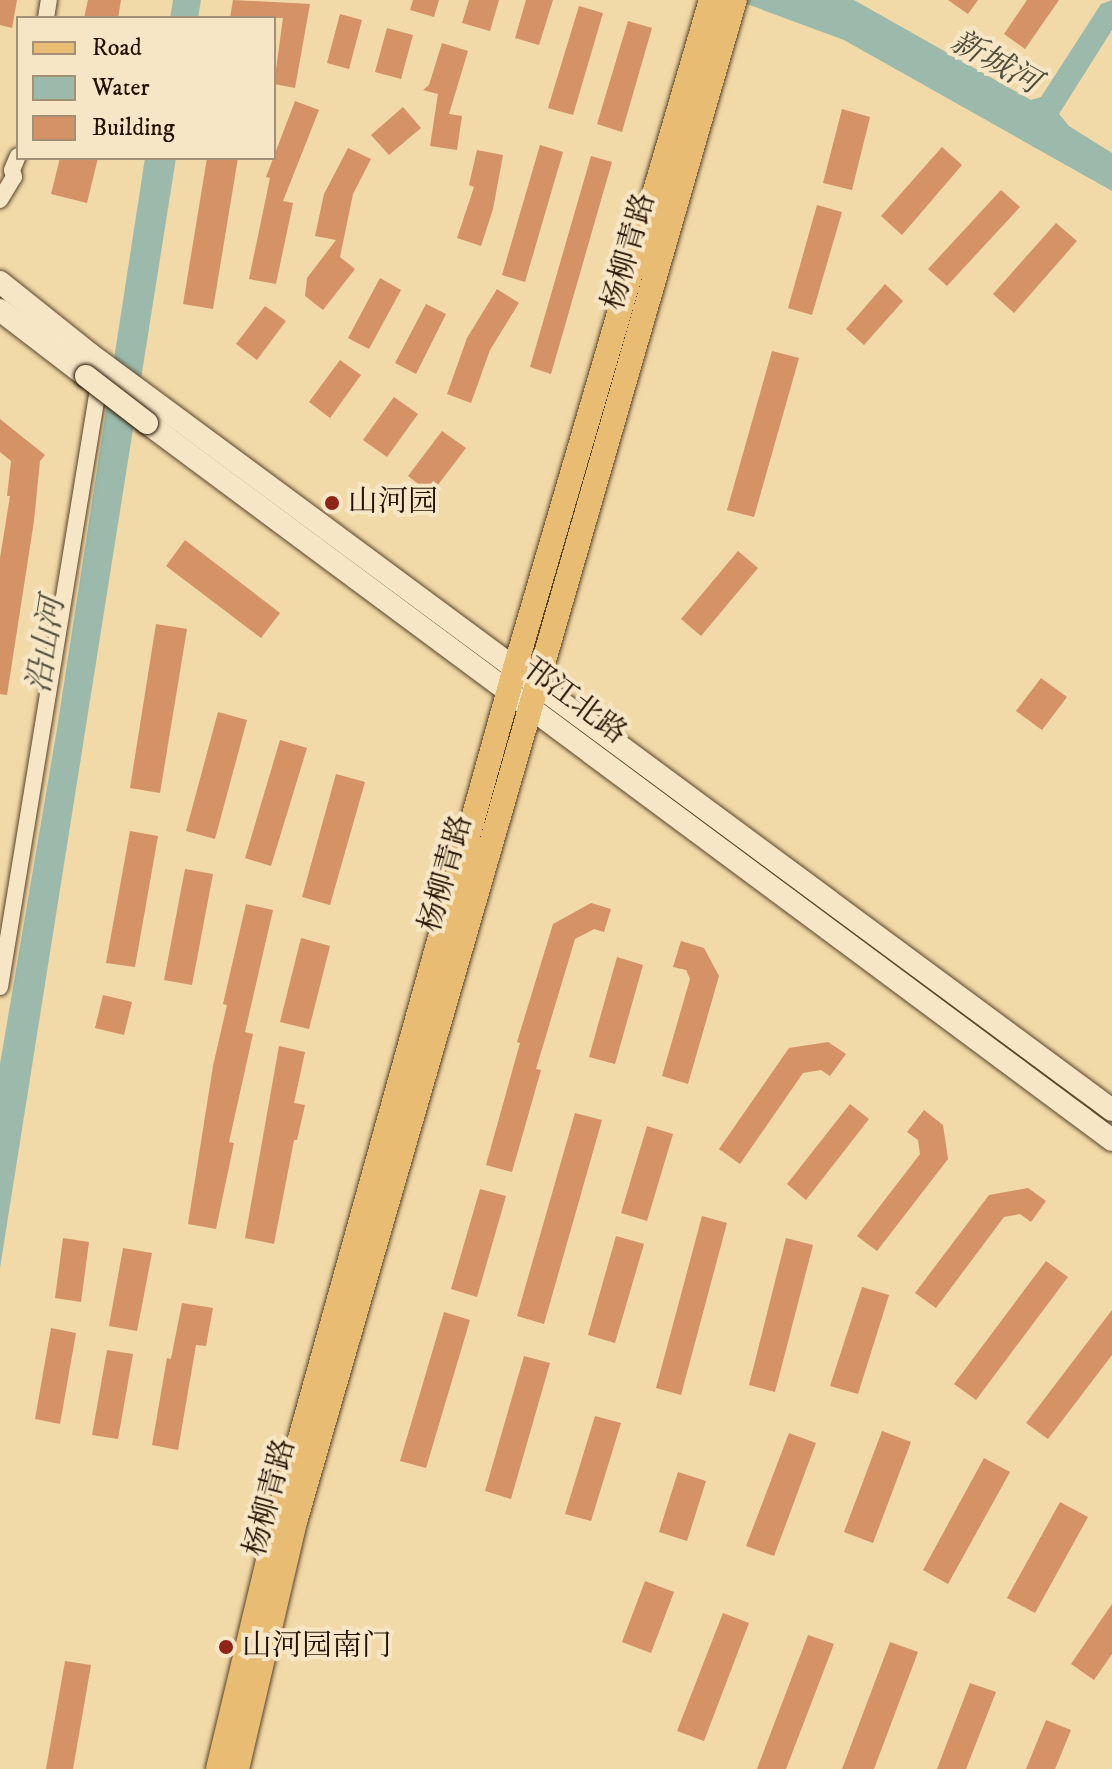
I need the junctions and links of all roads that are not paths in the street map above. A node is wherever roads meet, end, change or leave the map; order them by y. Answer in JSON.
{"nodes":[{"id":1,"x":711,"y":0,"type":"edge"},
{"id":2,"x":735,"y":0,"type":"edge"},
{"id":3,"x":713,"y":34,"type":"junction"},
{"id":4,"x":10,"y":169,"type":"edge"},
{"id":5,"x":0,"y":200,"type":"edge"},
{"id":6,"x":0,"y":282,"type":"edge"},
{"id":7,"x":0,"y":310,"type":"edge"},
{"id":8,"x":93,"y":364,"type":"junction"},
{"id":9,"x":512,"y":679,"type":"junction"},
{"id":10,"x":532,"y":694,"type":"junction"},
{"id":11,"x":0,"y":987,"type":"edge"},
{"id":12,"x":1112,"y":1110,"type":"edge"},
{"id":13,"x":1112,"y":1140,"type":"edge"},
{"id":14,"x":218,"y":1769,"type":"edge"},
{"id":15,"x":237,"y":1769,"type":"edge"}],
"edges":[{"from":1,"to":3,"type":"main road","name":"杨柳青路"},
{"from":2,"to":3,"type":"main road","name":"杨柳青路"},
{"from":3,"to":9,"type":"main road","name":"杨柳青路"},
{"from":3,"to":10,"type":"main road","name":"杨柳青路"},
{"from":4,"to":5,"type":"street"},
{"from":6,"to":8,"type":"main road","name":"邗江北路"},
{"from":7,"to":8,"type":"main road","name":"邗江北路"},
{"from":8,"to":9,"type":"main road","name":"邗江北路"},
{"from":8,"to":9,"type":"main road","name":"邗江北路","bridge":true},
{"from":8,"to":11,"type":"street"},
{"from":9,"to":10,"type":"main road","name":"邗江北路"},
{"from":9,"to":14,"type":"main road","name":"杨柳青路"},
{"from":10,"to":12,"type":"main road","name":"邗江北路"},
{"from":10,"to":13,"type":"main road","name":"邗江北路"},
{"from":10,"to":15,"type":"main road","name":"杨柳青路"}]}
